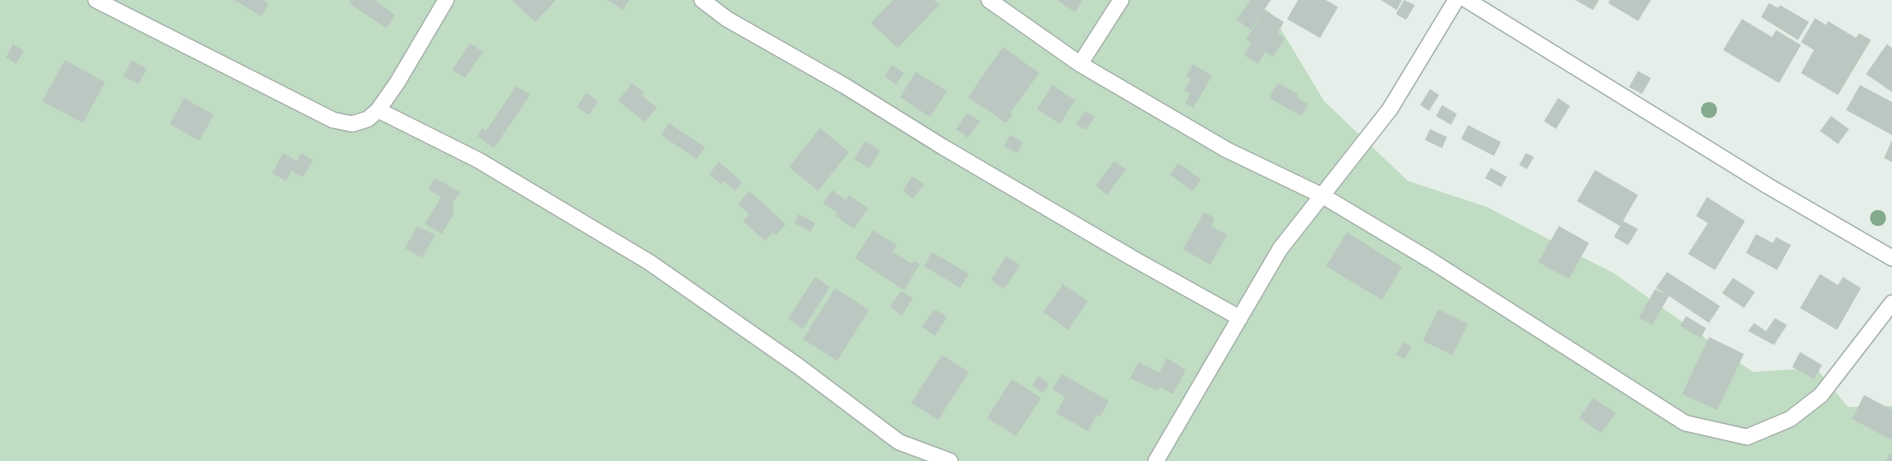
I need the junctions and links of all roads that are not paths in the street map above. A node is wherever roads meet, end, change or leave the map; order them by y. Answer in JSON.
{"nodes":[{"id":1,"x":96,"y":0,"type":"edge"},
{"id":2,"x":446,"y":0,"type":"edge"},
{"id":3,"x":702,"y":0,"type":"edge"},
{"id":4,"x":989,"y":0,"type":"edge"},
{"id":5,"x":1121,"y":0,"type":"edge"},
{"id":6,"x":1456,"y":0,"type":"edge"},
{"id":7,"x":1467,"y":0,"type":"edge"},
{"id":8,"x":1080,"y":64,"type":"junction"},
{"id":9,"x":378,"y":110,"type":"junction"},
{"id":10,"x":1323,"y":196,"type":"junction"},
{"id":11,"x":1892,"y":258,"type":"edge"},
{"id":12,"x":1892,"y":303,"type":"edge"},
{"id":13,"x":1240,"y":318,"type":"junction"},
{"id":14,"x":950,"y":461,"type":"edge"},
{"id":15,"x":1156,"y":461,"type":"edge"}],
"edges":[{"from":1,"to":9,"type":"street"},
{"from":2,"to":9,"type":"street"},
{"from":3,"to":13,"type":"street"},
{"from":4,"to":8,"type":"street"},
{"from":5,"to":8,"type":"street"},
{"from":6,"to":10,"type":"street"},
{"from":7,"to":11,"type":"street"},
{"from":8,"to":10,"type":"street"},
{"from":9,"to":14,"type":"street"},
{"from":10,"to":12,"type":"street"},
{"from":10,"to":13,"type":"street"},
{"from":13,"to":15,"type":"street"}]}
